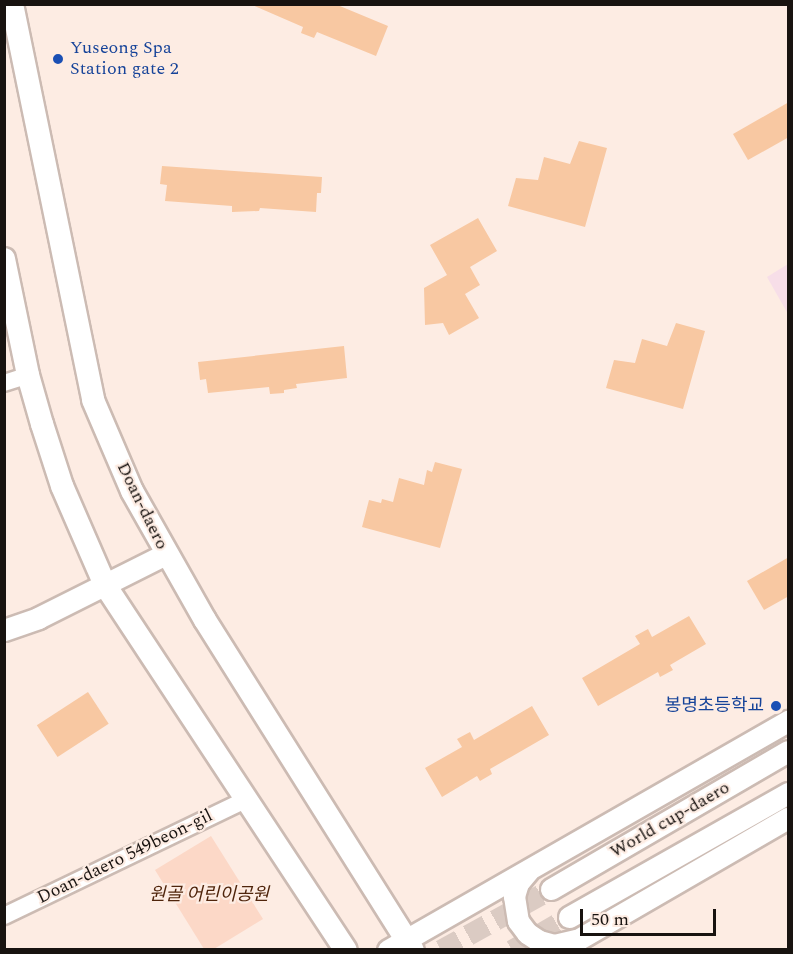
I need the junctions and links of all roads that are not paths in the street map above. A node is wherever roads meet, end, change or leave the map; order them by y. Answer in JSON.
{"nodes":[{"id":1,"x":12,"y":4,"type":"edge"},
{"id":2,"x":4,"y":259,"type":"edge"},
{"id":3,"x":28,"y":375,"type":"junction"},
{"id":4,"x":4,"y":383,"type":"edge"},
{"id":5,"x":166,"y":554,"type":"junction"},
{"id":6,"x":105,"y":585,"type":"junction"},
{"id":7,"x":4,"y":630,"type":"edge"},
{"id":8,"x":789,"y":721,"type":"edge"},
{"id":9,"x":789,"y":751,"type":"edge"},
{"id":10,"x":789,"y":793,"type":"edge"},
{"id":11,"x":247,"y":799,"type":"junction"},
{"id":12,"x":789,"y":818,"type":"edge"},
{"id":13,"x":535,"y":864,"type":"junction"},
{"id":14,"x":551,"y":889,"type":"tunnel mouth"},
{"id":15,"x":4,"y":916,"type":"edge"},
{"id":16,"x":569,"y":917,"type":"tunnel mouth"},
{"id":17,"x":582,"y":937,"type":"junction"},
{"id":18,"x":403,"y":946,"type":"edge"},
{"id":19,"x":346,"y":950,"type":"edge"},
{"id":20,"x":560,"y":950,"type":"edge"}],
"edges":[{"from":1,"to":5,"type":"main road","name":"Doan-daero"},
{"from":2,"to":3,"type":"main road"},
{"from":3,"to":4,"type":"street"},
{"from":3,"to":6,"type":"main road"},
{"from":5,"to":6,"type":"street"},
{"from":5,"to":18,"type":"main road","name":"Doan-daero"},
{"from":6,"to":7,"type":"street"},
{"from":6,"to":11,"type":"main road"},
{"from":8,"to":13,"type":"street"},
{"from":9,"to":14,"type":"street","name":"World cup-daero"},
{"from":10,"to":16,"type":"street"},
{"from":11,"to":15,"type":"street","name":"Doan-daero 549beon-gil"},
{"from":11,"to":19,"type":"main road"},
{"from":12,"to":17,"type":"street"},
{"from":13,"to":17,"type":"street"},
{"from":13,"to":18,"type":"street"},
{"from":17,"to":20,"type":"street"}]}
